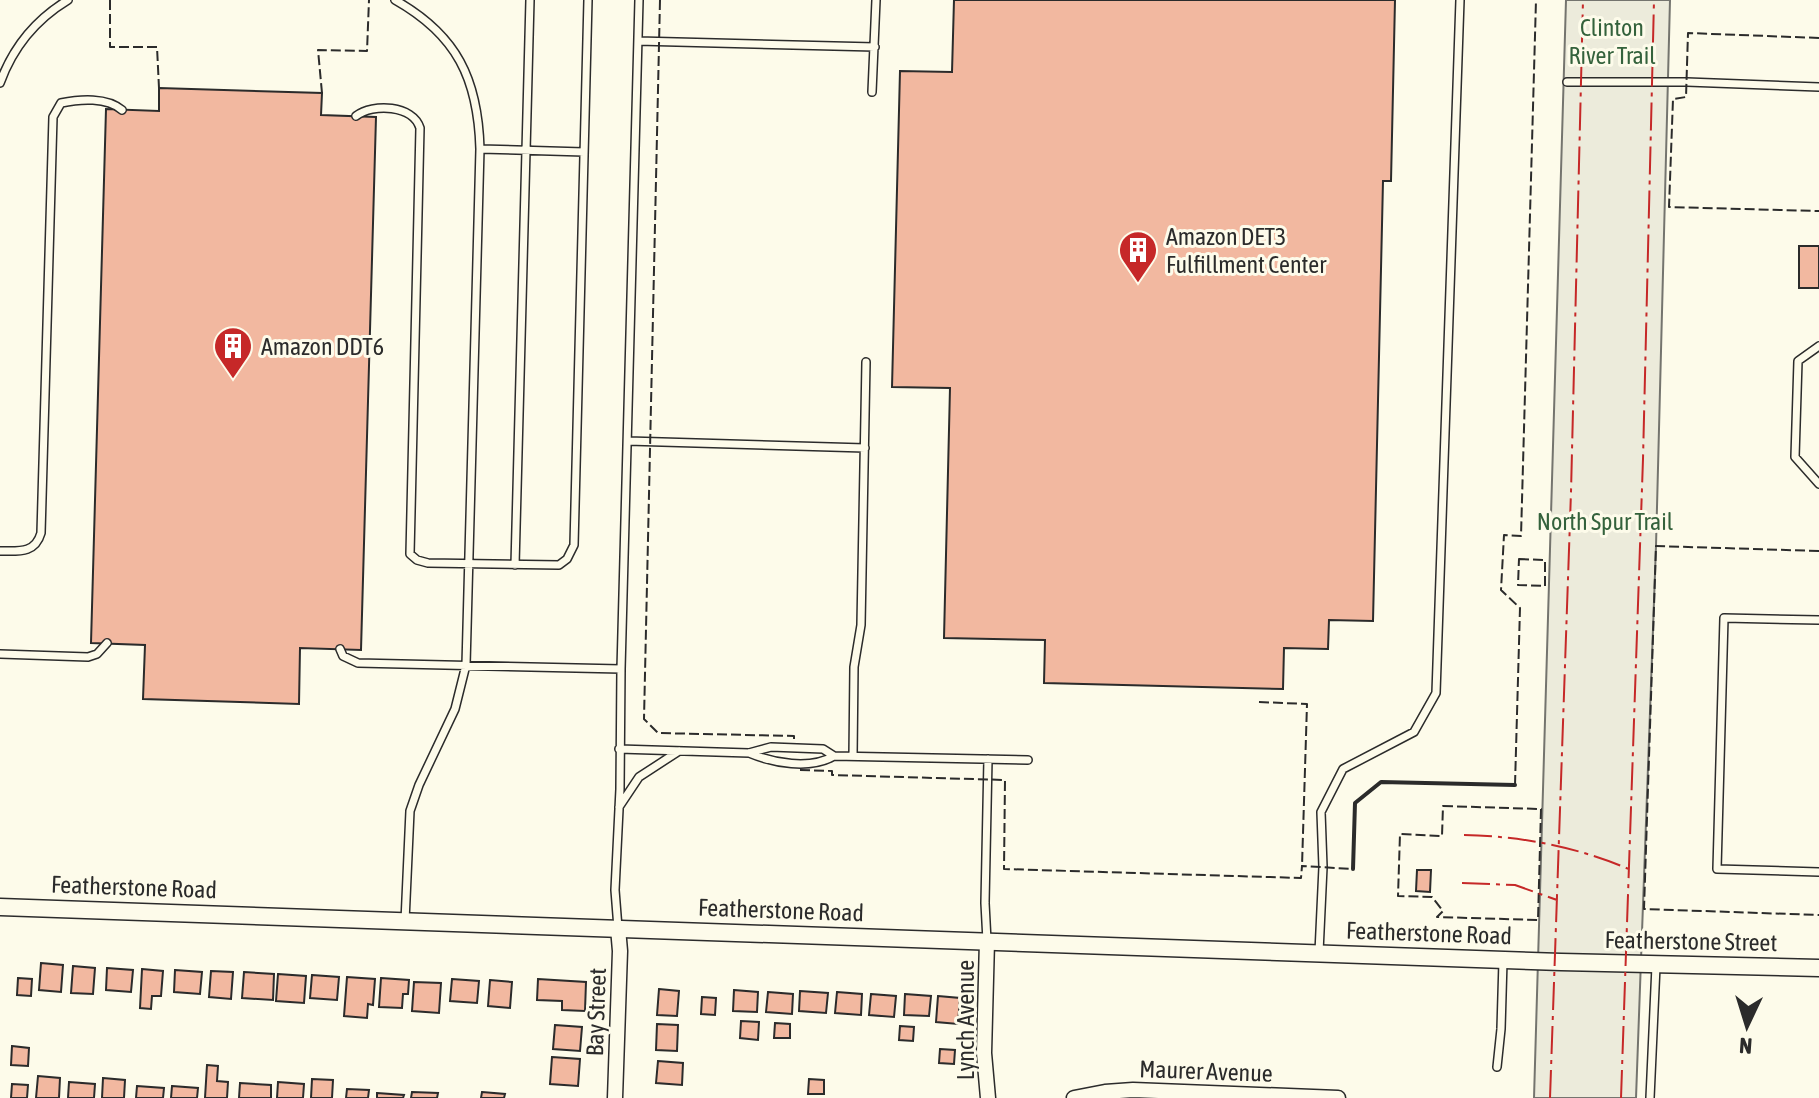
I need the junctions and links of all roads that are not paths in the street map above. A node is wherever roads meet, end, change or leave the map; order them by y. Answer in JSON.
{"nodes":[{"id":1,"x":68,"y":0,"type":"edge"},
{"id":2,"x":395,"y":0,"type":"edge"},
{"id":3,"x":530,"y":0,"type":"edge"},
{"id":4,"x":588,"y":0,"type":"edge"},
{"id":5,"x":639,"y":0,"type":"edge"},
{"id":6,"x":876,"y":0,"type":"edge"},
{"id":7,"x":1460,"y":0,"type":"edge"},
{"id":8,"x":638,"y":41,"type":"junction"},
{"id":9,"x":875,"y":47,"type":"junction"},
{"id":10,"x":1567,"y":82,"type":"dead end"},
{"id":11,"x":0,"y":83,"type":"edge"},
{"id":12,"x":1819,"y":87,"type":"edge"},
{"id":13,"x":872,"y":92,"type":"dead end"},
{"id":14,"x":122,"y":110,"type":"dead end"},
{"id":15,"x":356,"y":116,"type":"dead end"},
{"id":16,"x":480,"y":149,"type":"junction"},
{"id":17,"x":526,"y":150,"type":"junction"},
{"id":18,"x":584,"y":152,"type":"junction"},
{"id":19,"x":1819,"y":346,"type":"edge"},
{"id":20,"x":866,"y":362,"type":"dead end"},
{"id":21,"x":628,"y":441,"type":"junction"},
{"id":22,"x":865,"y":448,"type":"junction"},
{"id":23,"x":1819,"y":484,"type":"edge"},
{"id":24,"x":0,"y":551,"type":"edge"},
{"id":25,"x":469,"y":564,"type":"junction"},
{"id":26,"x":515,"y":565,"type":"junction"},
{"id":27,"x":1819,"y":620,"type":"edge"},
{"id":28,"x":107,"y":643,"type":"dead end"},
{"id":29,"x":340,"y":649,"type":"dead end"},
{"id":30,"x":0,"y":654,"type":"edge"},
{"id":31,"x":466,"y":665,"type":"junction"},
{"id":32,"x":621,"y":669,"type":"junction"},
{"id":33,"x":619,"y":749,"type":"junction"},
{"id":34,"x":680,"y":750,"type":"junction"},
{"id":35,"x":749,"y":753,"type":"junction"},
{"id":36,"x":834,"y":756,"type":"junction"},
{"id":37,"x":853,"y":756,"type":"junction"},
{"id":38,"x":988,"y":759,"type":"junction"},
{"id":39,"x":1028,"y":760,"type":"dead end"},
{"id":40,"x":618,"y":809,"type":"junction"},
{"id":41,"x":1819,"y":872,"type":"edge"},
{"id":42,"x":0,"y":907,"type":"edge"},
{"id":43,"x":405,"y":921,"type":"junction"},
{"id":44,"x":618,"y":928,"type":"junction"},
{"id":45,"x":987,"y":941,"type":"junction"},
{"id":46,"x":1319,"y":952,"type":"junction"},
{"id":47,"x":1503,"y":959,"type":"junction"},
{"id":48,"x":1561,"y":962,"type":"joint"},
{"id":49,"x":1656,"y":964,"type":"junction"},
{"id":50,"x":1819,"y":968,"type":"edge"},
{"id":51,"x":1497,"y":1067,"type":"dead end"},
{"id":52,"x":1226,"y":1096,"type":"edge"},
{"id":53,"x":615,"y":1098,"type":"edge"},
{"id":54,"x":988,"y":1098,"type":"edge"},
{"id":55,"x":1074,"y":1098,"type":"edge"},
{"id":56,"x":1338,"y":1098,"type":"edge"},
{"id":57,"x":1650,"y":1098,"type":"edge"}],
"edges":[{"from":1,"to":11,"type":"lane"},
{"from":2,"to":16,"type":"lane"},
{"from":3,"to":17,"type":"lane"},
{"from":4,"to":18,"type":"lane"},
{"from":5,"to":8,"type":"lane"},
{"from":6,"to":9,"type":"lane"},
{"from":7,"to":46,"type":"lane"},
{"from":8,"to":9,"type":"lane"},
{"from":8,"to":21,"type":"lane"},
{"from":9,"to":13,"type":"lane"},
{"from":10,"to":12,"type":"lane"},
{"from":14,"to":24,"type":"lane"},
{"from":15,"to":25,"type":"lane"},
{"from":16,"to":17,"type":"lane"},
{"from":16,"to":25,"type":"lane"},
{"from":17,"to":18,"type":"lane"},
{"from":17,"to":26,"type":"lane"},
{"from":18,"to":26,"type":"lane"},
{"from":19,"to":23,"type":"lane"},
{"from":20,"to":22,"type":"lane"},
{"from":21,"to":22,"type":"lane"},
{"from":21,"to":32,"type":"lane"},
{"from":22,"to":37,"type":"lane"},
{"from":25,"to":26,"type":"lane"},
{"from":25,"to":31,"type":"lane"},
{"from":27,"to":41,"type":"lane"},
{"from":28,"to":30,"type":"lane"},
{"from":29,"to":31,"type":"lane"},
{"from":31,"to":32,"type":"lane"},
{"from":31,"to":43,"type":"lane"},
{"from":32,"to":33,"type":"lane"},
{"from":33,"to":34,"type":"lane"},
{"from":33,"to":40,"type":"lane"},
{"from":34,"to":35,"type":"lane"},
{"from":34,"to":40,"type":"lane"},
{"from":35,"to":36,"type":"lane"},
{"from":35,"to":36,"type":"lane"},
{"from":36,"to":37,"type":"lane"},
{"from":37,"to":38,"type":"lane"},
{"from":38,"to":39,"type":"lane"},
{"from":38,"to":45,"type":"lane"},
{"from":40,"to":44,"type":"lane"},
{"from":42,"to":43,"type":"street","name":"Featherstone Road"},
{"from":43,"to":44,"type":"street","name":"Featherstone Road"},
{"from":44,"to":45,"type":"street","name":"Featherstone Road"},
{"from":44,"to":53,"type":"street","name":"Bay Street"},
{"from":45,"to":46,"type":"street","name":"Featherstone Road"},
{"from":45,"to":54,"type":"street","name":"Lynch Avenue"},
{"from":46,"to":47,"type":"street","name":"Featherstone Road"},
{"from":47,"to":48,"type":"street","name":"Featherstone Road"},
{"from":47,"to":51,"type":"lane"},
{"from":48,"to":49,"type":"street","name":"Featherstone Street"},
{"from":49,"to":50,"type":"street","name":"Featherstone Street"},
{"from":49,"to":57,"type":"lane"},
{"from":52,"to":55,"type":"street","name":"Maurer Avenue"},
{"from":52,"to":56,"type":"street","name":"Maurer Avenue"}]}
